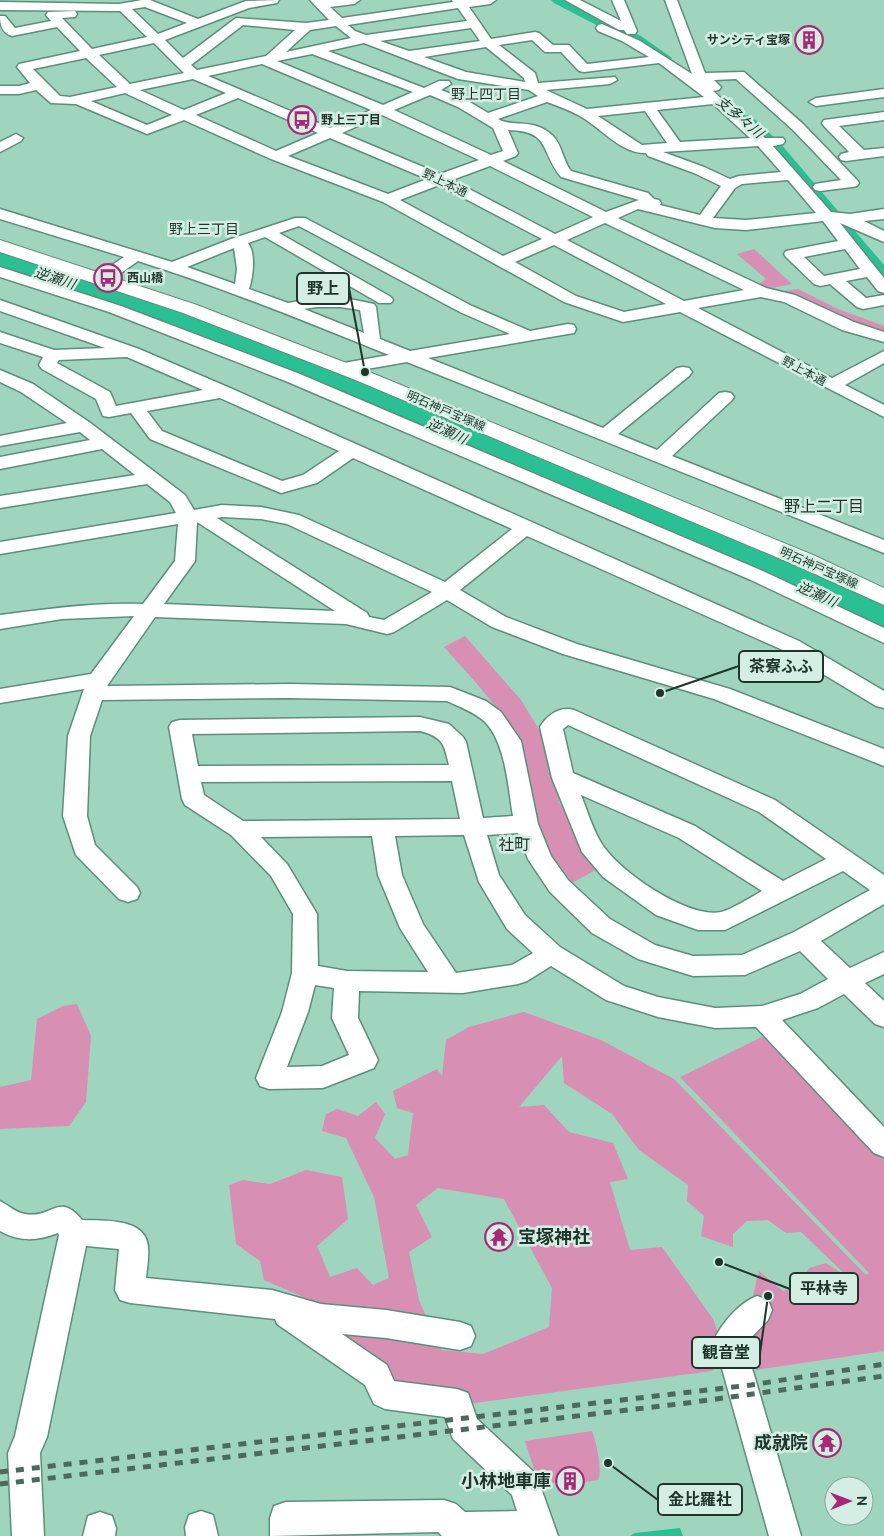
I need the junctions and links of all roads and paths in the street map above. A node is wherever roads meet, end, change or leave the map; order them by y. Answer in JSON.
{"nodes":[{"id":1,"x":273,"y":0,"type":"edge"},
{"id":2,"x":354,"y":0,"type":"edge"},
{"id":3,"x":490,"y":0,"type":"edge"},
{"id":4,"x":618,"y":0,"type":"edge"},
{"id":5,"x":671,"y":0,"type":"edge"},
{"id":6,"x":245,"y":2,"type":"edge"},
{"id":7,"x":319,"y":2,"type":"edge"},
{"id":8,"x":459,"y":2,"type":"edge"},
{"id":9,"x":566,"y":2,"type":"edge"},
{"id":10,"x":40,"y":3,"type":"edge"},
{"id":11,"x":98,"y":4,"type":"edge"},
{"id":12,"x":121,"y":7,"type":"junction"},
{"id":13,"x":1,"y":12,"type":"edge"},
{"id":14,"x":338,"y":22,"type":"junction"},
{"id":15,"x":60,"y":23,"type":"junction"},
{"id":16,"x":198,"y":23,"type":"junction"},
{"id":17,"x":473,"y":24,"type":"junction"},
{"id":18,"x":306,"y":27,"type":"junction"},
{"id":19,"x":631,"y":31,"type":"junction"},
{"id":20,"x":156,"y":39,"type":"junction"},
{"id":21,"x":365,"y":40,"type":"junction"},
{"id":22,"x":488,"y":43,"type":"junction"},
{"id":23,"x":314,"y":50,"type":"junction"},
{"id":24,"x":89,"y":53,"type":"junction"},
{"id":25,"x":407,"y":55,"type":"junction"},
{"id":26,"x":267,"y":59,"type":"junction"},
{"id":27,"x":662,"y":59,"type":"junction"},
{"id":28,"x":182,"y":65,"type":"junction"},
{"id":29,"x":680,"y":73,"type":"junction"},
{"id":30,"x":661,"y":74,"type":"dead end"},
{"id":31,"x":194,"y":75,"type":"junction"},
{"id":32,"x":463,"y":76,"type":"junction"},
{"id":33,"x":701,"y":76,"type":"junction"},
{"id":34,"x":622,"y":78,"type":"dead end"},
{"id":35,"x":532,"y":82,"type":"junction"},
{"id":36,"x":39,"y":86,"type":"junction"},
{"id":37,"x":0,"y":90,"type":"edge"},
{"id":38,"x":128,"y":90,"type":"junction"},
{"id":39,"x":427,"y":91,"type":"junction"},
{"id":40,"x":884,"y":92,"type":"edge"},
{"id":41,"x":239,"y":93,"type":"junction"},
{"id":42,"x":548,"y":97,"type":"junction"},
{"id":43,"x":78,"y":100,"type":"junction"},
{"id":44,"x":715,"y":100,"type":"junction"},
{"id":45,"x":648,"y":106,"type":"junction"},
{"id":46,"x":382,"y":110,"type":"junction"},
{"id":47,"x":585,"y":113,"type":"junction"},
{"id":48,"x":184,"y":115,"type":"junction"},
{"id":49,"x":884,"y":116,"type":"edge"},
{"id":50,"x":846,"y":121,"type":"junction"},
{"id":51,"x":494,"y":122,"type":"junction"},
{"id":52,"x":330,"y":132,"type":"junction"},
{"id":53,"x":16,"y":138,"type":"dead end"},
{"id":54,"x":769,"y":141,"type":"junction"},
{"id":55,"x":0,"y":148,"type":"edge"},
{"id":56,"x":677,"y":148,"type":"junction"},
{"id":57,"x":645,"y":150,"type":"junction"},
{"id":58,"x":884,"y":152,"type":"edge"},
{"id":59,"x":276,"y":156,"type":"junction"},
{"id":60,"x":860,"y":156,"type":"junction"},
{"id":61,"x":831,"y":158,"type":"junction"},
{"id":62,"x":492,"y":161,"type":"junction"},
{"id":63,"x":792,"y":175,"type":"junction"},
{"id":64,"x":441,"y":180,"type":"junction"},
{"id":65,"x":730,"y":185,"type":"junction"},
{"id":66,"x":820,"y":187,"type":"junction"},
{"id":67,"x":388,"y":199,"type":"junction"},
{"id":68,"x":0,"y":214,"type":"edge"},
{"id":69,"x":884,"y":214,"type":"edge"},
{"id":70,"x":606,"y":218,"type":"junction"},
{"id":71,"x":836,"y":218,"type":"junction"},
{"id":72,"x":711,"y":220,"type":"junction"},
{"id":73,"x":267,"y":232,"type":"junction"},
{"id":74,"x":884,"y":237,"type":"edge"},
{"id":75,"x":555,"y":239,"type":"junction"},
{"id":76,"x":236,"y":242,"type":"junction"},
{"id":77,"x":847,"y":244,"type":"junction"},
{"id":78,"x":0,"y":246,"type":"edge"},
{"id":79,"x":136,"y":256,"type":"junction"},
{"id":80,"x":44,"y":260,"type":"junction"},
{"id":81,"x":502,"y":262,"type":"junction"},
{"id":82,"x":173,"y":267,"type":"junction"},
{"id":83,"x":877,"y":269,"type":"edge"},
{"id":84,"x":0,"y":272,"type":"edge"},
{"id":85,"x":18,"y":278,"type":"junction"},
{"id":86,"x":102,"y":279,"type":"junction"},
{"id":87,"x":834,"y":279,"type":"junction"},
{"id":88,"x":422,"y":287,"type":"junction"},
{"id":89,"x":0,"y":288,"type":"edge"},
{"id":90,"x":884,"y":288,"type":"edge"},
{"id":91,"x":240,"y":292,"type":"junction"},
{"id":92,"x":761,"y":292,"type":"junction"},
{"id":93,"x":385,"y":300,"type":"junction"},
{"id":94,"x":884,"y":300,"type":"edge"},
{"id":95,"x":0,"y":305,"type":"edge"},
{"id":96,"x":368,"y":307,"type":"junction"},
{"id":97,"x":683,"y":307,"type":"junction"},
{"id":98,"x":287,"y":308,"type":"junction"},
{"id":99,"x":568,"y":329,"type":"dead end"},
{"id":100,"x":529,"y":336,"type":"junction"},
{"id":101,"x":884,"y":337,"type":"edge"},
{"id":102,"x":0,"y":338,"type":"edge"},
{"id":103,"x":369,"y":342,"type":"junction"},
{"id":104,"x":134,"y":352,"type":"junction"},
{"id":105,"x":52,"y":356,"type":"junction"},
{"id":106,"x":884,"y":356,"type":"edge"},
{"id":107,"x":408,"y":357,"type":"junction"},
{"id":108,"x":344,"y":368,"type":"junction"},
{"id":109,"x":683,"y":372,"type":"dead end"},
{"id":110,"x":0,"y":375,"type":"edge"},
{"id":111,"x":832,"y":385,"type":"junction"},
{"id":112,"x":224,"y":392,"type":"junction"},
{"id":113,"x":725,"y":398,"type":"dead end"},
{"id":114,"x":136,"y":408,"type":"junction"},
{"id":115,"x":884,"y":412,"type":"edge"},
{"id":116,"x":83,"y":426,"type":"junction"},
{"id":117,"x":606,"y":436,"type":"junction"},
{"id":118,"x":0,"y":441,"type":"edge"},
{"id":119,"x":105,"y":443,"type":"junction"},
{"id":120,"x":353,"y":450,"type":"junction"},
{"id":121,"x":660,"y":457,"type":"junction"},
{"id":122,"x":0,"y":463,"type":"edge"},
{"id":123,"x":150,"y":478,"type":"junction"},
{"id":124,"x":0,"y":502,"type":"edge"},
{"id":125,"x":194,"y":516,"type":"junction"},
{"id":126,"x":526,"y":527,"type":"junction"},
{"id":127,"x":884,"y":546,"type":"edge"},
{"id":128,"x":0,"y":548,"type":"edge"},
{"id":129,"x":447,"y":591,"type":"junction"},
{"id":130,"x":884,"y":597,"type":"edge"},
{"id":131,"x":150,"y":610,"type":"junction"},
{"id":132,"x":0,"y":622,"type":"edge"},
{"id":133,"x":365,"y":622,"type":"junction"},
{"id":134,"x":884,"y":636,"type":"edge"},
{"id":135,"x":96,"y":686,"type":"junction"},
{"id":136,"x":289,"y":691,"type":"junction"},
{"id":137,"x":0,"y":696,"type":"edge"},
{"id":138,"x":884,"y":701,"type":"edge"},
{"id":139,"x":288,"y":726,"type":"junction"},
{"id":140,"x":884,"y":758,"type":"edge"},
{"id":141,"x":462,"y":773,"type":"junction"},
{"id":142,"x":189,"y":774,"type":"junction"},
{"id":143,"x":563,"y":778,"type":"junction"},
{"id":144,"x":526,"y":824,"type":"junction"},
{"id":145,"x":473,"y":827,"type":"junction"},
{"id":146,"x":382,"y":828,"type":"junction"},
{"id":147,"x":239,"y":829,"type":"junction"},
{"id":148,"x":844,"y":860,"type":"junction"},
{"id":149,"x":884,"y":887,"type":"edge"},
{"id":150,"x":780,"y":891,"type":"junction"},
{"id":151,"x":128,"y":893,"type":"dead end"},
{"id":152,"x":884,"y":893,"type":"edge"},
{"id":153,"x":803,"y":939,"type":"junction"},
{"id":154,"x":551,"y":954,"type":"junction"},
{"id":155,"x":884,"y":962,"type":"edge"},
{"id":156,"x":305,"y":974,"type":"junction"},
{"id":157,"x":347,"y":981,"type":"junction"},
{"id":158,"x":848,"y":982,"type":"junction"},
{"id":159,"x":449,"y":983,"type":"junction"},
{"id":160,"x":762,"y":1016,"type":"junction"},
{"id":161,"x":884,"y":1017,"type":"edge"},
{"id":162,"x":884,"y":1146,"type":"edge"},
{"id":163,"x":0,"y":1214,"type":"edge"},
{"id":164,"x":79,"y":1232,"type":"junction"},
{"id":165,"x":272,"y":1304,"type":"junction"},
{"id":166,"x":757,"y":1310,"type":"dead end"},
{"id":167,"x":460,"y":1336,"type":"dead end"},
{"id":168,"x":541,"y":1532,"type":"edge"},
{"id":169,"x":28,"y":1536,"type":"edge"},
{"id":170,"x":286,"y":1536,"type":"edge"},
{"id":171,"x":785,"y":1536,"type":"edge"}],
"edges":[{"from":1,"to":6,"type":"street"},
{"from":2,"to":7,"type":"street"},
{"from":3,"to":8,"type":"street"},
{"from":4,"to":19,"type":"street"},
{"from":5,"to":33,"type":"street"},
{"from":6,"to":16,"type":"street"},
{"from":7,"to":14,"type":"street"},
{"from":8,"to":14,"type":"street"},
{"from":8,"to":17,"type":"street"},
{"from":9,"to":19,"type":"street"},
{"from":9,"to":27,"type":"street"},
{"from":10,"to":11,"type":"street"},
{"from":10,"to":13,"type":"street"},
{"from":11,"to":12,"type":"street"},
{"from":11,"to":15,"type":"street"},
{"from":12,"to":16,"type":"street"},
{"from":12,"to":20,"type":"street","name":"野上本通"},
{"from":13,"to":15,"type":"street"},
{"from":14,"to":18,"type":"street"},
{"from":14,"to":21,"type":"street"},
{"from":15,"to":24,"type":"street"},
{"from":16,"to":20,"type":"street"},
{"from":17,"to":21,"type":"street"},
{"from":17,"to":22,"type":"street"},
{"from":18,"to":26,"type":"street"},
{"from":18,"to":28,"type":"street"},
{"from":19,"to":33,"type":"street"},
{"from":20,"to":24,"type":"street"},
{"from":20,"to":28,"type":"street","name":"野上本通"},
{"from":21,"to":23,"type":"street"},
{"from":21,"to":25,"type":"street"},
{"from":22,"to":25,"type":"street"},
{"from":22,"to":27,"type":"street"},
{"from":22,"to":35,"type":"street"},
{"from":23,"to":26,"type":"street"},
{"from":23,"to":39,"type":"street"},
{"from":24,"to":36,"type":"street"},
{"from":24,"to":38,"type":"street"},
{"from":25,"to":32,"type":"street"},
{"from":26,"to":31,"type":"street"},
{"from":26,"to":46,"type":"street"},
{"from":27,"to":29,"type":"street"},
{"from":28,"to":31,"type":"street","name":"野上本通"},
{"from":29,"to":30,"type":"street"},
{"from":29,"to":44,"type":"street"},
{"from":31,"to":38,"type":"street"},
{"from":31,"to":41,"type":"street","name":"野上本通"},
{"from":32,"to":35,"type":"street"},
{"from":32,"to":39,"type":"street"},
{"from":33,"to":54,"type":"street"},
{"from":33,"to":61,"type":"street"},
{"from":34,"to":35,"type":"street"},
{"from":35,"to":42,"type":"street"},
{"from":36,"to":37,"type":"street"},
{"from":36,"to":43,"type":"street"},
{"from":38,"to":43,"type":"street"},
{"from":38,"to":48,"type":"street"},
{"from":39,"to":46,"type":"street"},
{"from":39,"to":51,"type":"street"},
{"from":40,"to":50,"type":"street"},
{"from":41,"to":48,"type":"street"},
{"from":41,"to":52,"type":"street","name":"野上本通"},
{"from":42,"to":47,"type":"street"},
{"from":42,"to":51,"type":"street"},
{"from":43,"to":48,"type":"street"},
{"from":44,"to":45,"type":"street"},
{"from":44,"to":54,"type":"street"},
{"from":45,"to":47,"type":"street"},
{"from":45,"to":56,"type":"street"},
{"from":46,"to":52,"type":"street"},
{"from":46,"to":62,"type":"street"},
{"from":47,"to":57,"type":"street"},
{"from":48,"to":59,"type":"street"},
{"from":49,"to":50,"type":"street"},
{"from":50,"to":60,"type":"street"},
{"from":51,"to":62,"type":"street"},
{"from":51,"to":72,"type":"street"},
{"from":52,"to":59,"type":"street"},
{"from":52,"to":64,"type":"street","name":"野上本通"},
{"from":53,"to":55,"type":"street"},
{"from":54,"to":56,"type":"street"},
{"from":54,"to":63,"type":"street"},
{"from":54,"to":66,"type":"street"},
{"from":56,"to":57,"type":"street"},
{"from":57,"to":65,"type":"street"},
{"from":58,"to":60,"type":"street"},
{"from":59,"to":67,"type":"street"},
{"from":60,"to":61,"type":"street"},
{"from":61,"to":66,"type":"street"},
{"from":62,"to":64,"type":"street"},
{"from":62,"to":70,"type":"street"},
{"from":63,"to":65,"type":"street"},
{"from":63,"to":71,"type":"street"},
{"from":64,"to":67,"type":"street"},
{"from":64,"to":75,"type":"street","name":"野上本通"},
{"from":65,"to":72,"type":"street"},
{"from":66,"to":71,"type":"street"},
{"from":67,"to":81,"type":"street"},
{"from":68,"to":79,"type":"street"},
{"from":69,"to":71,"type":"street"},
{"from":70,"to":72,"type":"street"},
{"from":70,"to":75,"type":"street"},
{"from":70,"to":92,"type":"street"},
{"from":71,"to":72,"type":"street"},
{"from":71,"to":74,"type":"street"},
{"from":71,"to":77,"type":"street"},
{"from":71,"to":83,"type":"street"},
{"from":73,"to":76,"type":"street"},
{"from":73,"to":88,"type":"street"},
{"from":73,"to":93,"type":"street"},
{"from":75,"to":81,"type":"street"},
{"from":75,"to":97,"type":"street","name":"野上本通"},
{"from":76,"to":82,"type":"street"},
{"from":76,"to":91,"type":"street"},
{"from":77,"to":83,"type":"street"},
{"from":77,"to":87,"type":"street"},
{"from":78,"to":80,"type":"main road","name":"明石神戸宝塚線"},
{"from":79,"to":82,"type":"street"},
{"from":79,"to":86,"type":"street"},
{"from":80,"to":85,"type":"street"},
{"from":80,"to":86,"type":"main road","name":"明石神戸宝塚線"},
{"from":81,"to":97,"type":"street"},
{"from":82,"to":91,"type":"street"},
{"from":83,"to":87,"type":"street"},
{"from":83,"to":90,"type":"street"},
{"from":84,"to":85,"type":"street"},
{"from":85,"to":89,"type":"street"},
{"from":85,"to":134,"type":"street"},
{"from":86,"to":108,"type":"main road","name":"明石神戸宝塚線"},
{"from":87,"to":94,"type":"street"},
{"from":88,"to":93,"type":"street"},
{"from":88,"to":100,"type":"street"},
{"from":91,"to":98,"type":"street"},
{"from":92,"to":97,"type":"street"},
{"from":92,"to":101,"type":"street"},
{"from":93,"to":96,"type":"street"},
{"from":95,"to":104,"type":"street"},
{"from":96,"to":98,"type":"street"},
{"from":96,"to":103,"type":"street"},
{"from":97,"to":111,"type":"street","name":"野上本通"},
{"from":98,"to":103,"type":"street"},
{"from":99,"to":100,"type":"street"},
{"from":100,"to":107,"type":"street"},
{"from":102,"to":105,"type":"street"},
{"from":103,"to":107,"type":"street"},
{"from":104,"to":105,"type":"street"},
{"from":104,"to":112,"type":"street"},
{"from":105,"to":114,"type":"street"},
{"from":106,"to":111,"type":"street"},
{"from":107,"to":108,"type":"street"},
{"from":107,"to":117,"type":"street"},
{"from":108,"to":130,"type":"main road","name":"明石神戸宝塚線"},
{"from":109,"to":117,"type":"street"},
{"from":110,"to":116,"type":"street"},
{"from":111,"to":115,"type":"street","name":"野上本通"},
{"from":112,"to":114,"type":"street"},
{"from":112,"to":120,"type":"street"},
{"from":113,"to":121,"type":"street"},
{"from":114,"to":120,"type":"street"},
{"from":116,"to":118,"type":"street"},
{"from":116,"to":119,"type":"street"},
{"from":117,"to":121,"type":"street"},
{"from":119,"to":122,"type":"street"},
{"from":119,"to":123,"type":"street"},
{"from":120,"to":126,"type":"street"},
{"from":121,"to":127,"type":"street"},
{"from":123,"to":124,"type":"street"},
{"from":123,"to":125,"type":"street"},
{"from":125,"to":128,"type":"street"},
{"from":125,"to":129,"type":"street"},
{"from":125,"to":131,"type":"street"},
{"from":125,"to":133,"type":"street"},
{"from":126,"to":129,"type":"street"},
{"from":126,"to":138,"type":"street"},
{"from":129,"to":133,"type":"street"},
{"from":129,"to":140,"type":"street"},
{"from":131,"to":132,"type":"street"},
{"from":131,"to":133,"type":"street"},
{"from":131,"to":135,"type":"street"},
{"from":135,"to":136,"type":"street"},
{"from":135,"to":137,"type":"street"},
{"from":135,"to":151,"type":"street"},
{"from":136,"to":139,"type":"street"},
{"from":136,"to":144,"type":"street"},
{"from":139,"to":141,"type":"street"},
{"from":139,"to":142,"type":"street"},
{"from":141,"to":142,"type":"street"},
{"from":141,"to":145,"type":"street"},
{"from":142,"to":147,"type":"street"},
{"from":143,"to":148,"type":"street"},
{"from":143,"to":150,"type":"street"},
{"from":143,"to":150,"type":"street"},
{"from":144,"to":145,"type":"street"},
{"from":144,"to":153,"type":"street"},
{"from":145,"to":146,"type":"street"},
{"from":145,"to":154,"type":"street"},
{"from":146,"to":147,"type":"street"},
{"from":146,"to":159,"type":"street"},
{"from":147,"to":156,"type":"street"},
{"from":148,"to":149,"type":"street"},
{"from":148,"to":150,"type":"street"},
{"from":152,"to":153,"type":"street"},
{"from":153,"to":158,"type":"street"},
{"from":154,"to":159,"type":"street"},
{"from":154,"to":160,"type":"street"},
{"from":155,"to":158,"type":"street"},
{"from":156,"to":157,"type":"street"},
{"from":156,"to":157,"type":"street"},
{"from":157,"to":159,"type":"street"},
{"from":158,"to":160,"type":"street"},
{"from":158,"to":161,"type":"street"},
{"from":160,"to":162,"type":"street"},
{"from":163,"to":164,"type":"street"},
{"from":164,"to":165,"type":"street"},
{"from":164,"to":169,"type":"street"},
{"from":165,"to":167,"type":"street"},
{"from":165,"to":168,"type":"street"},
{"from":166,"to":171,"type":"street"},
{"from":168,"to":170,"type":"street"}]}
